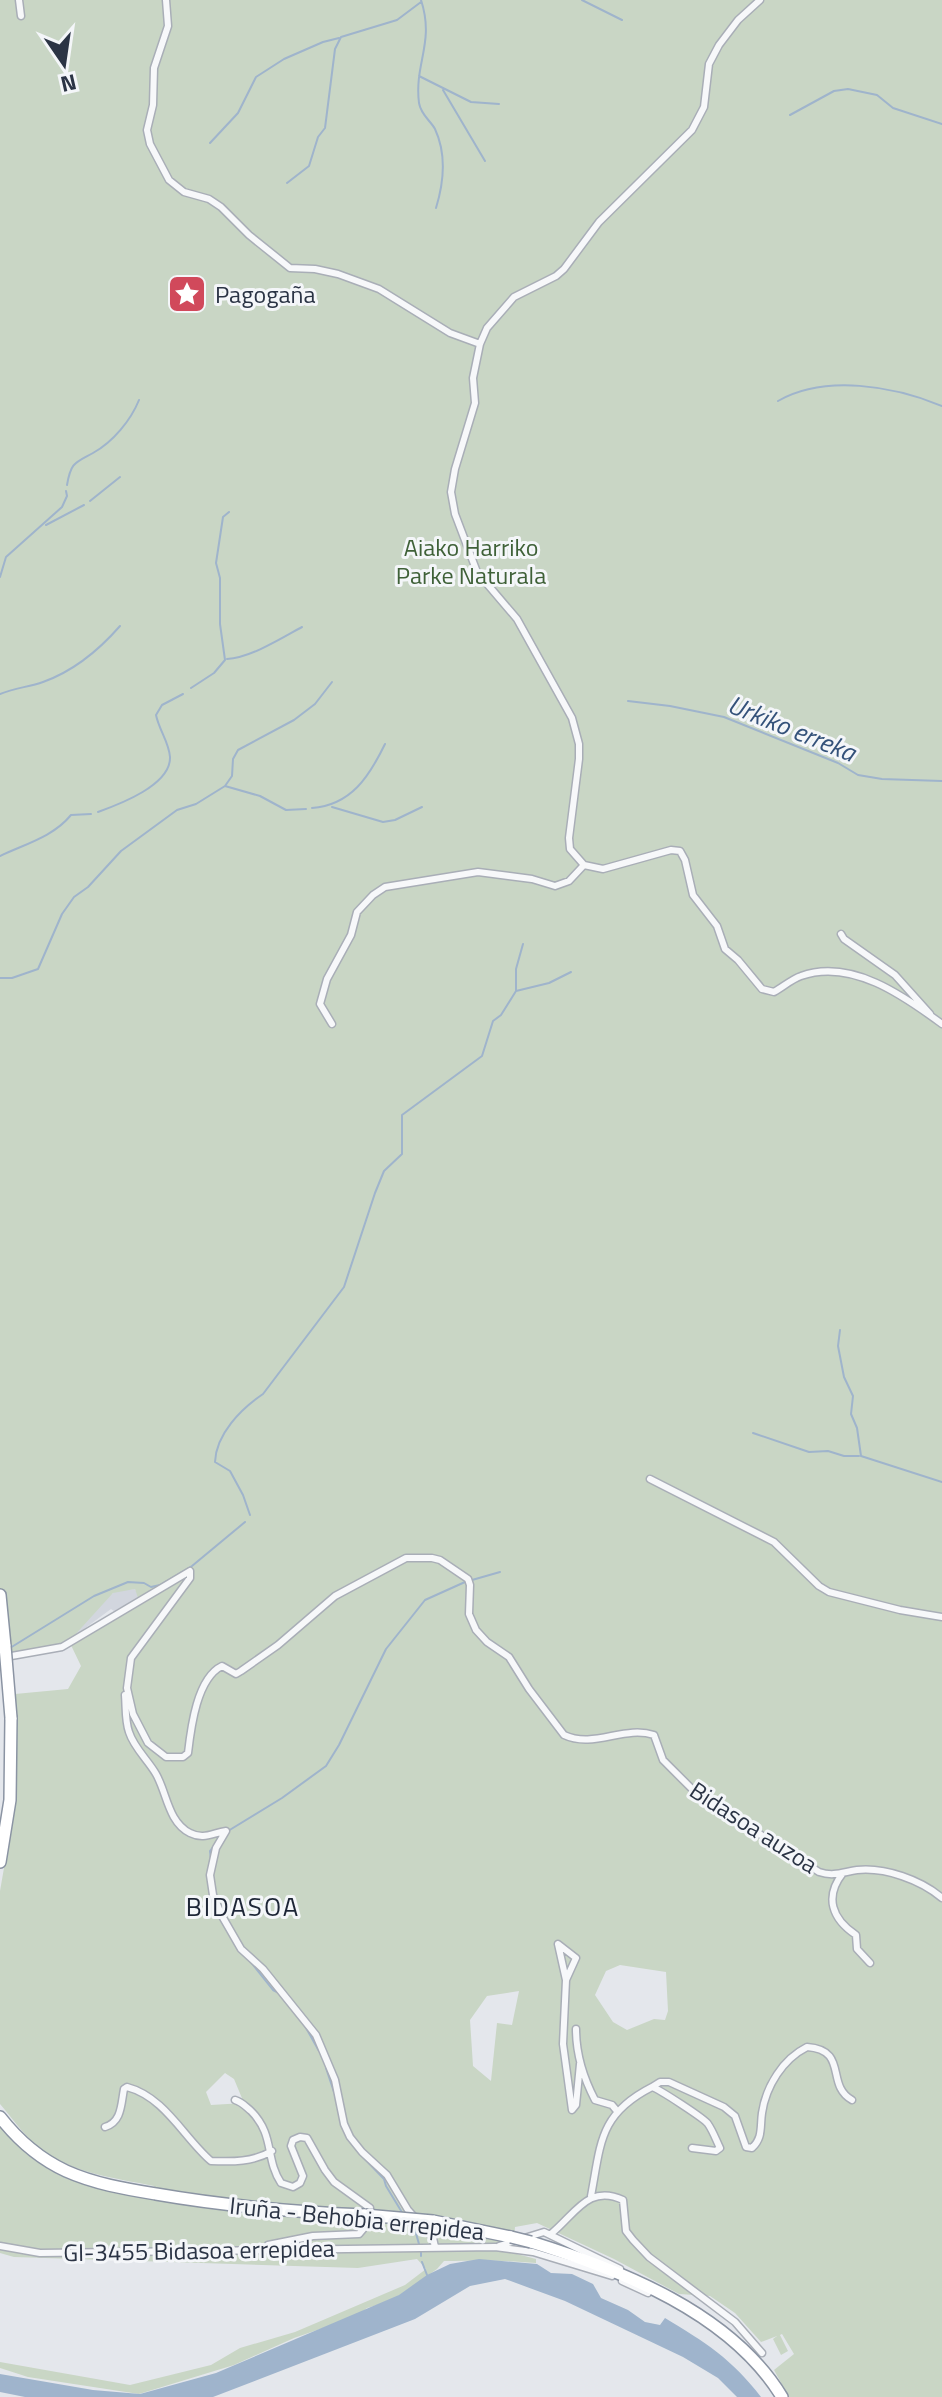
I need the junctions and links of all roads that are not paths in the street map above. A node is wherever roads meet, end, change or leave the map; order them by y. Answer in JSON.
{"nodes":[{"id":1,"x":19,"y":0,"type":"edge"},
{"id":2,"x":166,"y":0,"type":"edge"},
{"id":3,"x":760,"y":0,"type":"edge"},
{"id":4,"x":21,"y":16,"type":"dead end"},
{"id":5,"x":480,"y":344,"type":"junction"},
{"id":6,"x":584,"y":865,"type":"junction"},
{"id":7,"x":841,"y":934,"type":"dead end"},
{"id":8,"x":932,"y":1017,"type":"junction"},
{"id":9,"x":332,"y":1024,"type":"dead end"},
{"id":10,"x":942,"y":1024,"type":"edge"},
{"id":11,"x":650,"y":1479,"type":"dead end"},
{"id":12,"x":0,"y":1595,"type":"edge"},
{"id":13,"x":942,"y":1617,"type":"edge"},
{"id":14,"x":0,"y":1658,"type":"edge"},
{"id":15,"x":127,"y":1688,"type":"junction"},
{"id":16,"x":0,"y":1862,"type":"edge"},
{"id":17,"x":843,"y":1873,"type":"junction"},
{"id":18,"x":942,"y":1898,"type":"edge"},
{"id":19,"x":870,"y":1963,"type":"dead end"},
{"id":20,"x":566,"y":1980,"type":"junction"},
{"id":21,"x":576,"y":2029,"type":"dead end"},
{"id":22,"x":580,"y":2064,"type":"junction"},
{"id":23,"x":652,"y":2087,"type":"junction"},
{"id":24,"x":235,"y":2100,"type":"dead end"},
{"id":25,"x":852,"y":2100,"type":"dead end"},
{"id":26,"x":617,"y":2111,"type":"junction"},
{"id":27,"x":0,"y":2117,"type":"edge"},
{"id":28,"x":105,"y":2127,"type":"dead end"},
{"id":29,"x":692,"y":2148,"type":"dead end"},
{"id":30,"x":272,"y":2151,"type":"junction"},
{"id":31,"x":591,"y":2196,"type":"junction"},
{"id":32,"x":552,"y":2233,"type":"junction"},
{"id":33,"x":520,"y":2239,"type":"junction"},
{"id":34,"x":0,"y":2246,"type":"edge"},
{"id":35,"x":435,"y":2247,"type":"junction"},
{"id":36,"x":495,"y":2247,"type":"junction"},
{"id":37,"x":267,"y":2249,"type":"junction"},
{"id":38,"x":519,"y":2249,"type":"junction"},
{"id":39,"x":663,"y":2296,"type":"junction"},
{"id":40,"x":762,"y":2353,"type":"dead end"},
{"id":41,"x":782,"y":2397,"type":"edge"}],
"edges":[{"from":1,"to":4,"type":"street"},
{"from":2,"to":5,"type":"street"},
{"from":3,"to":5,"type":"street"},
{"from":5,"to":6,"type":"street"},
{"from":6,"to":8,"type":"street"},
{"from":6,"to":9,"type":"street"},
{"from":7,"to":8,"type":"street"},
{"from":8,"to":10,"type":"street"},
{"from":11,"to":13,"type":"street"},
{"from":12,"to":16,"type":"highway","bridge":true},
{"from":14,"to":15,"type":"street"},
{"from":15,"to":17,"type":"street","name":"Bidasoa auzoa"},
{"from":15,"to":35,"type":"street"},
{"from":17,"to":18,"type":"street","name":"Bidasoa auzoa"},
{"from":17,"to":19,"type":"street","name":"Bidasoa auzoa"},
{"from":20,"to":20,"type":"street"},
{"from":20,"to":22,"type":"street"},
{"from":21,"to":22,"type":"street"},
{"from":22,"to":26,"type":"street"},
{"from":23,"to":25,"type":"street"},
{"from":23,"to":26,"type":"street"},
{"from":23,"to":29,"type":"street"},
{"from":24,"to":30,"type":"street"},
{"from":26,"to":31,"type":"street"},
{"from":27,"to":33,"type":"highway","name":"Iruña - Behobia errepidea","bridge":true},
{"from":28,"to":30,"type":"street"},
{"from":30,"to":37,"type":"street"},
{"from":31,"to":32,"type":"street"},
{"from":31,"to":40,"type":"street"},
{"from":32,"to":33,"type":"street"},
{"from":32,"to":39,"type":"street"},
{"from":33,"to":36,"type":"street"},
{"from":33,"to":38,"type":"street"},
{"from":33,"to":39,"type":"highway","name":"Iruña - Behobia errepidea"},
{"from":34,"to":37,"type":"street","name":"GI-3455 Bidasoa errepidea"},
{"from":35,"to":36,"type":"street","name":"GI-3455 Bidasoa errepidea"},
{"from":35,"to":37,"type":"street","name":"GI-3455 Bidasoa errepidea"},
{"from":36,"to":38,"type":"street"},
{"from":38,"to":39,"type":"street"},
{"from":39,"to":41,"type":"highway","name":"Iruña - Behobia errepidea"}]}
